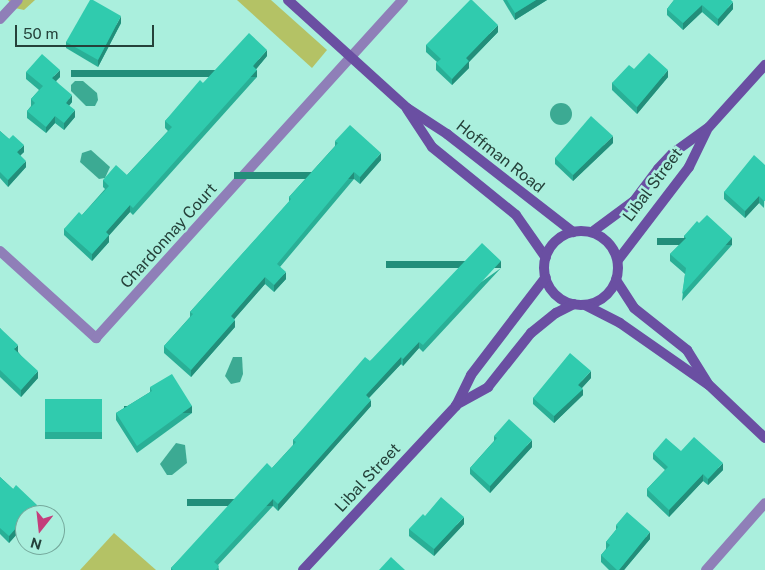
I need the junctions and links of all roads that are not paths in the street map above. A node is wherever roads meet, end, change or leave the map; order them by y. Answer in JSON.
{"nodes":[{"id":1,"x":18,"y":0,"type":"edge"},
{"id":2,"x":288,"y":0,"type":"edge"},
{"id":3,"x":403,"y":0,"type":"edge"},
{"id":4,"x":0,"y":19,"type":"edge"},
{"id":5,"x":351,"y":58,"type":"junction"},
{"id":6,"x":765,"y":65,"type":"edge"},
{"id":7,"x":407,"y":108,"type":"junction"},
{"id":8,"x":709,"y":127,"type":"junction"},
{"id":9,"x":573,"y":232,"type":"junction"},
{"id":10,"x":592,"y":232,"type":"junction"},
{"id":11,"x":0,"y":251,"type":"edge"},
{"id":12,"x":546,"y":258,"type":"junction"},
{"id":13,"x":618,"y":260,"type":"junction"},
{"id":14,"x":546,"y":277,"type":"junction"},
{"id":15,"x":616,"y":280,"type":"junction"},
{"id":16,"x":580,"y":304,"type":"junction"},
{"id":17,"x":709,"y":385,"type":"junction"},
{"id":18,"x":456,"y":406,"type":"junction"},
{"id":19,"x":765,"y":438,"type":"edge"},
{"id":20,"x":765,"y":503,"type":"edge"},
{"id":21,"x":303,"y":570,"type":"edge"},
{"id":22,"x":706,"y":570,"type":"edge"}],
"edges":[{"from":1,"to":4,"type":"street"},
{"from":2,"to":5,"type":"street","name":"Hoffman Road"},
{"from":3,"to":5,"type":"street"},
{"from":5,"to":7,"type":"street","name":"Hoffman Road"},
{"from":5,"to":11,"type":"street","name":"Chardonnay Court"},
{"from":6,"to":8,"type":"street","name":"Libal Street"},
{"from":7,"to":9,"type":"street","name":"Hoffman Road"},
{"from":7,"to":12,"type":"street","name":"Hoffman Road"},
{"from":8,"to":10,"type":"street","name":"Libal Street"},
{"from":8,"to":13,"type":"street","name":"Libal Street"},
{"from":9,"to":10,"type":"street"},
{"from":9,"to":12,"type":"street"},
{"from":10,"to":13,"type":"street"},
{"from":12,"to":14,"type":"street"},
{"from":13,"to":15,"type":"street"},
{"from":14,"to":16,"type":"street"},
{"from":14,"to":18,"type":"street","name":"Libal Street"},
{"from":15,"to":16,"type":"street"},
{"from":15,"to":17,"type":"street"},
{"from":16,"to":17,"type":"street"},
{"from":16,"to":18,"type":"street","name":"Libal Street"},
{"from":17,"to":19,"type":"street"},
{"from":18,"to":21,"type":"street","name":"Libal Street"},
{"from":20,"to":22,"type":"street"}]}
